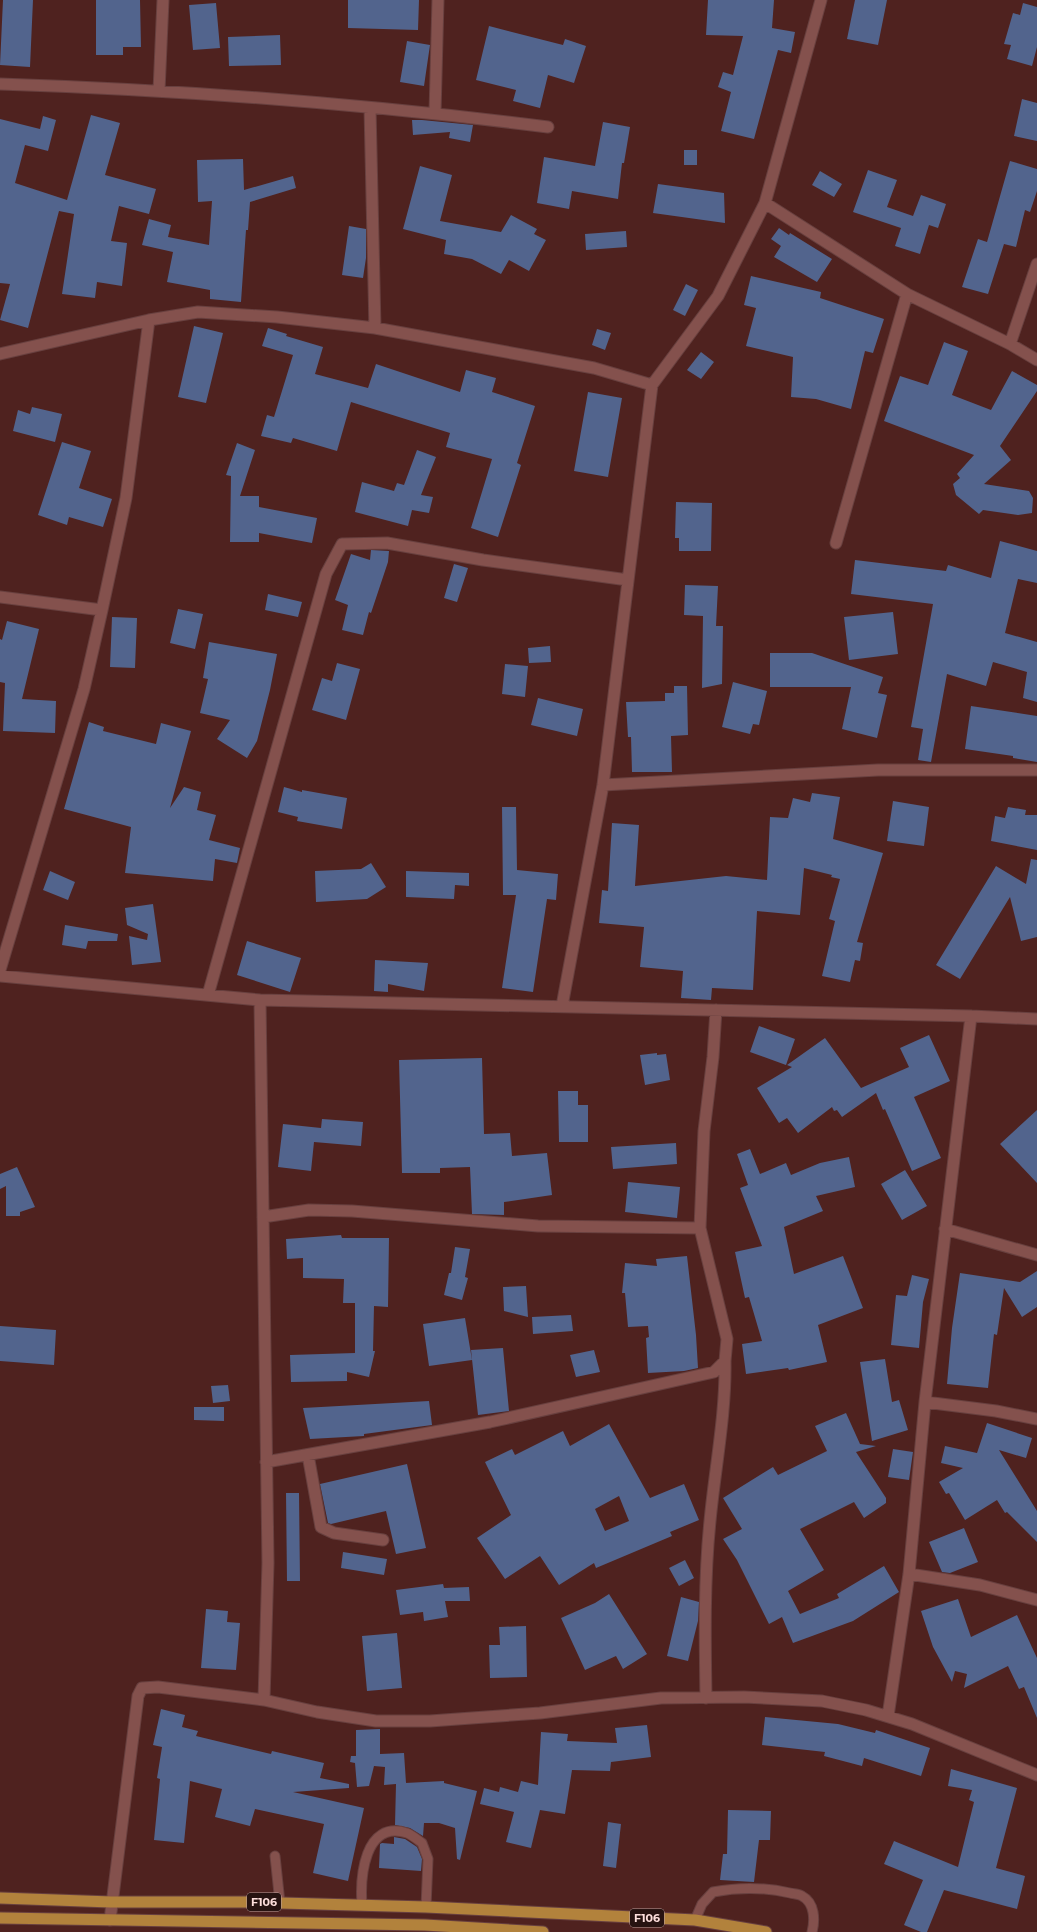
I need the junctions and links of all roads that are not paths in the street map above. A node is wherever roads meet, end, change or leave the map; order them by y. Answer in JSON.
{"nodes":[{"id":1,"x":163,"y":0,"type":"edge"},
{"id":2,"x":438,"y":0,"type":"edge"},
{"id":3,"x":821,"y":0,"type":"edge"},
{"id":4,"x":0,"y":84,"type":"edge"},
{"id":5,"x":159,"y":91,"type":"junction"},
{"id":6,"x":370,"y":108,"type":"junction"},
{"id":7,"x":435,"y":113,"type":"junction"},
{"id":8,"x":548,"y":127,"type":"dead end"},
{"id":9,"x":765,"y":203,"type":"junction"},
{"id":10,"x":1037,"y":264,"type":"edge"},
{"id":11,"x":907,"y":294,"type":"junction"},
{"id":12,"x":149,"y":320,"type":"junction"},
{"id":13,"x":375,"y":328,"type":"junction"},
{"id":14,"x":1010,"y":344,"type":"junction"},
{"id":15,"x":0,"y":354,"type":"edge"},
{"id":16,"x":1037,"y":360,"type":"edge"},
{"id":17,"x":652,"y":385,"type":"junction"},
{"id":18,"x":836,"y":543,"type":"dead end"},
{"id":19,"x":628,"y":580,"type":"junction"},
{"id":20,"x":0,"y":597,"type":"edge"},
{"id":21,"x":102,"y":610,"type":"junction"},
{"id":22,"x":1037,"y":770,"type":"edge"},
{"id":23,"x":603,"y":785,"type":"junction"},
{"id":24,"x":0,"y":970,"type":"edge"},
{"id":25,"x":0,"y":976,"type":"edge"},
{"id":26,"x":208,"y":995,"type":"junction"},
{"id":27,"x":260,"y":1000,"type":"junction"},
{"id":28,"x":562,"y":1006,"type":"junction"},
{"id":29,"x":716,"y":1010,"type":"junction"},
{"id":30,"x":970,"y":1016,"type":"junction"},
{"id":31,"x":1037,"y":1019,"type":"edge"},
{"id":32,"x":263,"y":1217,"type":"junction"},
{"id":33,"x":700,"y":1228,"type":"junction"},
{"id":34,"x":945,"y":1228,"type":"junction"},
{"id":35,"x":1037,"y":1255,"type":"edge"},
{"id":36,"x":725,"y":1361,"type":"junction"},
{"id":37,"x":925,"y":1402,"type":"junction"},
{"id":38,"x":1037,"y":1419,"type":"edge"},
{"id":39,"x":308,"y":1455,"type":"junction"},
{"id":40,"x":266,"y":1462,"type":"junction"},
{"id":41,"x":383,"y":1540,"type":"dead end"},
{"id":42,"x":908,"y":1574,"type":"junction"},
{"id":43,"x":1037,"y":1600,"type":"edge"},
{"id":44,"x":706,"y":1698,"type":"junction"},
{"id":45,"x":264,"y":1700,"type":"junction"},
{"id":46,"x":888,"y":1716,"type":"junction"},
{"id":47,"x":1037,"y":1775,"type":"edge"},
{"id":48,"x":275,"y":1856,"type":"dead end"},
{"id":49,"x":0,"y":1898,"type":"edge"},
{"id":50,"x":111,"y":1902,"type":"junction"},
{"id":51,"x":280,"y":1903,"type":"junction"},
{"id":52,"x":362,"y":1905,"type":"junction"},
{"id":53,"x":423,"y":1907,"type":"junction"},
{"id":54,"x":0,"y":1918,"type":"edge"},
{"id":55,"x":110,"y":1920,"type":"junction"},
{"id":56,"x":695,"y":1920,"type":"junction"},
{"id":57,"x":425,"y":1925,"type":"junction"},
{"id":58,"x":522,"y":1932,"type":"edge"},
{"id":59,"x":543,"y":1932,"type":"edge"},
{"id":60,"x":766,"y":1932,"type":"edge"},
{"id":61,"x":812,"y":1932,"type":"edge"}],
"edges":[{"from":1,"to":5,"type":"street"},
{"from":2,"to":7,"type":"street"},
{"from":3,"to":9,"type":"street"},
{"from":4,"to":5,"type":"street"},
{"from":5,"to":6,"type":"street"},
{"from":6,"to":7,"type":"street"},
{"from":6,"to":13,"type":"street"},
{"from":7,"to":8,"type":"street"},
{"from":9,"to":11,"type":"street"},
{"from":9,"to":17,"type":"street"},
{"from":10,"to":14,"type":"street"},
{"from":11,"to":14,"type":"street"},
{"from":11,"to":18,"type":"street"},
{"from":12,"to":13,"type":"street"},
{"from":12,"to":15,"type":"street"},
{"from":12,"to":21,"type":"street"},
{"from":13,"to":17,"type":"street"},
{"from":14,"to":16,"type":"street"},
{"from":17,"to":19,"type":"street"},
{"from":19,"to":23,"type":"street"},
{"from":19,"to":26,"type":"street"},
{"from":20,"to":21,"type":"street"},
{"from":21,"to":24,"type":"street"},
{"from":22,"to":23,"type":"street"},
{"from":23,"to":28,"type":"street"},
{"from":25,"to":26,"type":"street"},
{"from":26,"to":27,"type":"street"},
{"from":27,"to":28,"type":"street"},
{"from":27,"to":32,"type":"street"},
{"from":28,"to":29,"type":"street"},
{"from":29,"to":30,"type":"street"},
{"from":29,"to":33,"type":"street"},
{"from":30,"to":31,"type":"street"},
{"from":30,"to":34,"type":"street"},
{"from":32,"to":33,"type":"street"},
{"from":32,"to":40,"type":"street"},
{"from":33,"to":36,"type":"street"},
{"from":34,"to":35,"type":"street"},
{"from":34,"to":37,"type":"street"},
{"from":36,"to":39,"type":"street"},
{"from":36,"to":44,"type":"street"},
{"from":37,"to":38,"type":"street"},
{"from":37,"to":42,"type":"street"},
{"from":39,"to":40,"type":"street"},
{"from":39,"to":41,"type":"street"},
{"from":40,"to":45,"type":"street"},
{"from":42,"to":43,"type":"street"},
{"from":42,"to":46,"type":"street"},
{"from":44,"to":45,"type":"street"},
{"from":44,"to":46,"type":"street"},
{"from":45,"to":50,"type":"street"},
{"from":46,"to":47,"type":"street"},
{"from":48,"to":51,"type":"lane"},
{"from":49,"to":50,"type":"main road","number":"F106"},
{"from":50,"to":51,"type":"main road","number":"F106"},
{"from":50,"to":55,"type":"street"},
{"from":51,"to":52,"type":"main road","number":"F106"},
{"from":52,"to":53,"type":"main road","number":"F106"},
{"from":52,"to":53,"type":"lane"},
{"from":53,"to":56,"type":"main road","number":"F106"},
{"from":53,"to":57,"type":"main road"},
{"from":54,"to":55,"type":"main road","number":"F106"},
{"from":55,"to":57,"type":"main road","number":"F106"},
{"from":56,"to":60,"type":"main road","number":"F106"},
{"from":56,"to":61,"type":"lane"},
{"from":57,"to":58,"type":"main road","number":"F106"},
{"from":58,"to":59,"type":"main road","number":"F106"}]}
